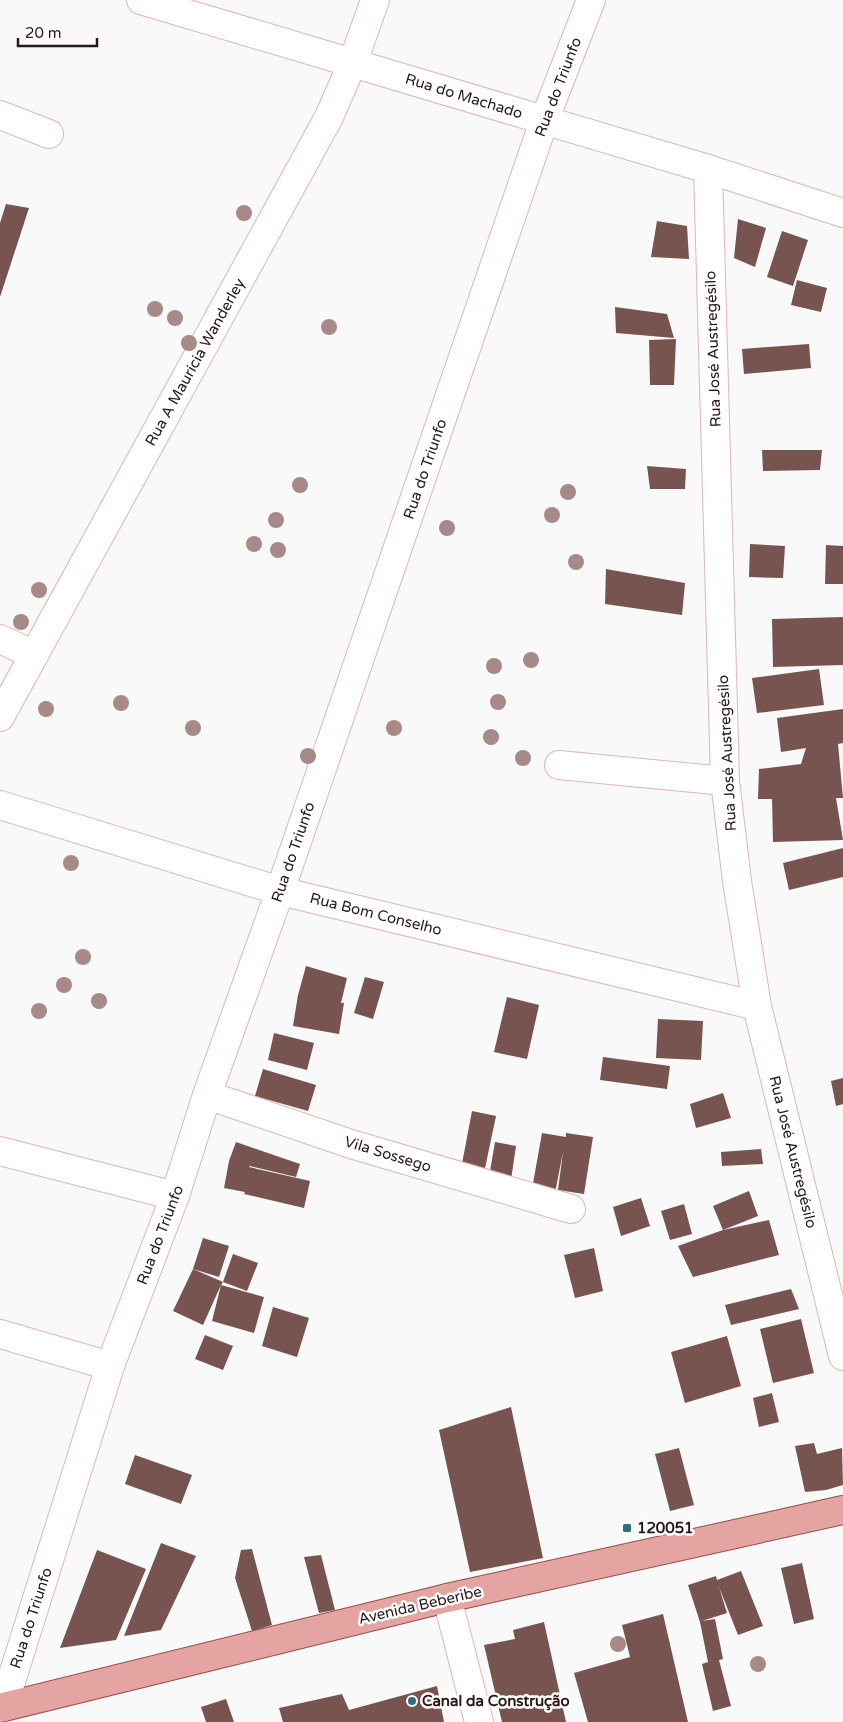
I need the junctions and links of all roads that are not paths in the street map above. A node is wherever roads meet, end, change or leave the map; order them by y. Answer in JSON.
{"nodes":[{"id":1,"x":141,"y":0,"type":"edge"},
{"id":2,"x":375,"y":0,"type":"edge"},
{"id":3,"x":591,"y":0,"type":"edge"},
{"id":4,"x":353,"y":62,"type":"junction"},
{"id":5,"x":0,"y":115,"type":"edge"},
{"id":6,"x":544,"y":121,"type":"junction"},
{"id":7,"x":49,"y":134,"type":"dead end"},
{"id":8,"x":708,"y":169,"type":"junction"},
{"id":9,"x":843,"y":212,"type":"edge"},
{"id":10,"x":0,"y":639,"type":"edge"},
{"id":11,"x":34,"y":655,"type":"junction"},
{"id":12,"x":0,"y":716,"type":"edge"},
{"id":13,"x":559,"y":765,"type":"dead end"},
{"id":14,"x":726,"y":780,"type":"junction"},
{"id":15,"x":0,"y":805,"type":"edge"},
{"id":16,"x":280,"y":891,"type":"junction"},
{"id":17,"x":757,"y":1006,"type":"junction"},
{"id":18,"x":207,"y":1095,"type":"junction"},
{"id":19,"x":0,"y":1151,"type":"edge"},
{"id":20,"x":175,"y":1196,"type":"junction"},
{"id":21,"x":571,"y":1209,"type":"dead end"},
{"id":22,"x":0,"y":1334,"type":"edge"},
{"id":23,"x":843,"y":1356,"type":"edge"},
{"id":24,"x":110,"y":1366,"type":"junction"},
{"id":25,"x":843,"y":1510,"type":"edge"},
{"id":26,"x":447,"y":1598,"type":"junction"},
{"id":27,"x":1,"y":1706,"type":"edge"},
{"id":28,"x":479,"y":1722,"type":"edge"}],
"edges":[{"from":1,"to":4,"type":"street","name":"Rua do Machado"},
{"from":2,"to":4,"type":"street","name":"Rua A Maurícia Wanderley"},
{"from":3,"to":6,"type":"street","name":"Rua do Triunfo"},
{"from":4,"to":6,"type":"street","name":"Rua do Machado"},
{"from":4,"to":11,"type":"street","name":"Rua A Maurícia Wanderley"},
{"from":5,"to":7,"type":"street"},
{"from":6,"to":8,"type":"street","name":"Rua do Machado"},
{"from":6,"to":16,"type":"street","name":"Rua do Triunfo"},
{"from":8,"to":9,"type":"street","name":"Rua do Machado"},
{"from":8,"to":14,"type":"street","name":"Rua José Austregésilo"},
{"from":10,"to":11,"type":"street"},
{"from":11,"to":12,"type":"street","name":"Rua A Maurícia Wanderley"},
{"from":13,"to":14,"type":"street"},
{"from":14,"to":17,"type":"street","name":"Rua José Austregésilo"},
{"from":15,"to":16,"type":"street","name":"Rua Bom Conselho"},
{"from":16,"to":17,"type":"street","name":"Rua Bom Conselho"},
{"from":16,"to":18,"type":"street","name":"Rua do Triunfo"},
{"from":17,"to":23,"type":"street","name":"Rua José Austregésilo"},
{"from":18,"to":20,"type":"street","name":"Rua do Triunfo"},
{"from":18,"to":21,"type":"street","name":"Vila Sossego"},
{"from":19,"to":20,"type":"street"},
{"from":20,"to":24,"type":"street","name":"Rua do Triunfo"},
{"from":22,"to":24,"type":"street"},
{"from":24,"to":27,"type":"street","name":"Rua do Triunfo"},
{"from":25,"to":26,"type":"main road","name":"Avenida Beberibe"},
{"from":26,"to":27,"type":"main road","name":"Avenida Beberibe"},
{"from":26,"to":28,"type":"street"}]}
